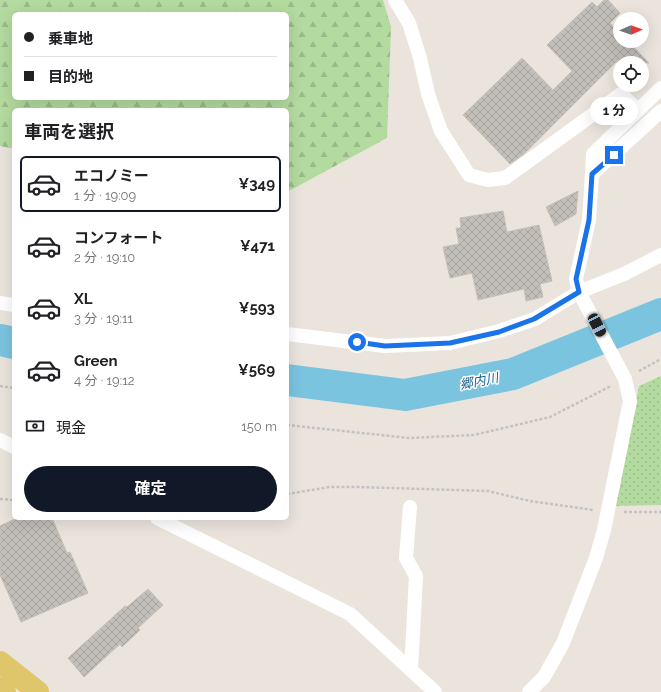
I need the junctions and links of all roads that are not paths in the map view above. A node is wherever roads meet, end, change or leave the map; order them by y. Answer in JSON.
{"nodes":[{"id":1,"x":395,"y":0,"type":"edge"},
{"id":2,"x":661,"y":88,"type":"edge"},
{"id":3,"x":638,"y":110,"type":"junction"},
{"id":4,"x":661,"y":111,"type":"edge"},
{"id":5,"x":592,"y":174,"type":"junction"},
{"id":6,"x":661,"y":254,"type":"edge"},
{"id":7,"x":581,"y":295,"type":"junction"},
{"id":8,"x":0,"y":303,"type":"edge"},
{"id":9,"x":12,"y":305,"type":"edge"},
{"id":10,"x":289,"y":334,"type":"edge"},
{"id":11,"x":0,"y":440,"type":"edge"},
{"id":12,"x":12,"y":446,"type":"edge"},
{"id":13,"x":410,"y":507,"type":"dead end"},
{"id":14,"x":162,"y":520,"type":"edge"},
{"id":15,"x":0,"y":662,"type":"edge"},
{"id":16,"x":411,"y":670,"type":"junction"},
{"id":17,"x":0,"y":688,"type":"edge"},
{"id":18,"x":5,"y":692,"type":"edge"},
{"id":19,"x":38,"y":692,"type":"edge"},
{"id":20,"x":435,"y":692,"type":"edge"},
{"id":21,"x":529,"y":692,"type":"edge"}],
"edges":[{"from":1,"to":3,"type":"street"},
{"from":2,"to":3,"type":"street"},
{"from":3,"to":5,"type":"street"},
{"from":4,"to":5,"type":"street"},
{"from":5,"to":7,"type":"street"},
{"from":6,"to":7,"type":"street"},
{"from":7,"to":10,"type":"street"},
{"from":7,"to":21,"type":"street"},
{"from":8,"to":9,"type":"street"},
{"from":11,"to":12,"type":"street"},
{"from":13,"to":16,"type":"street"},
{"from":14,"to":16,"type":"street"},
{"from":15,"to":19,"type":"main road"},
{"from":16,"to":20,"type":"street"},
{"from":17,"to":18,"type":"main road"}]}
